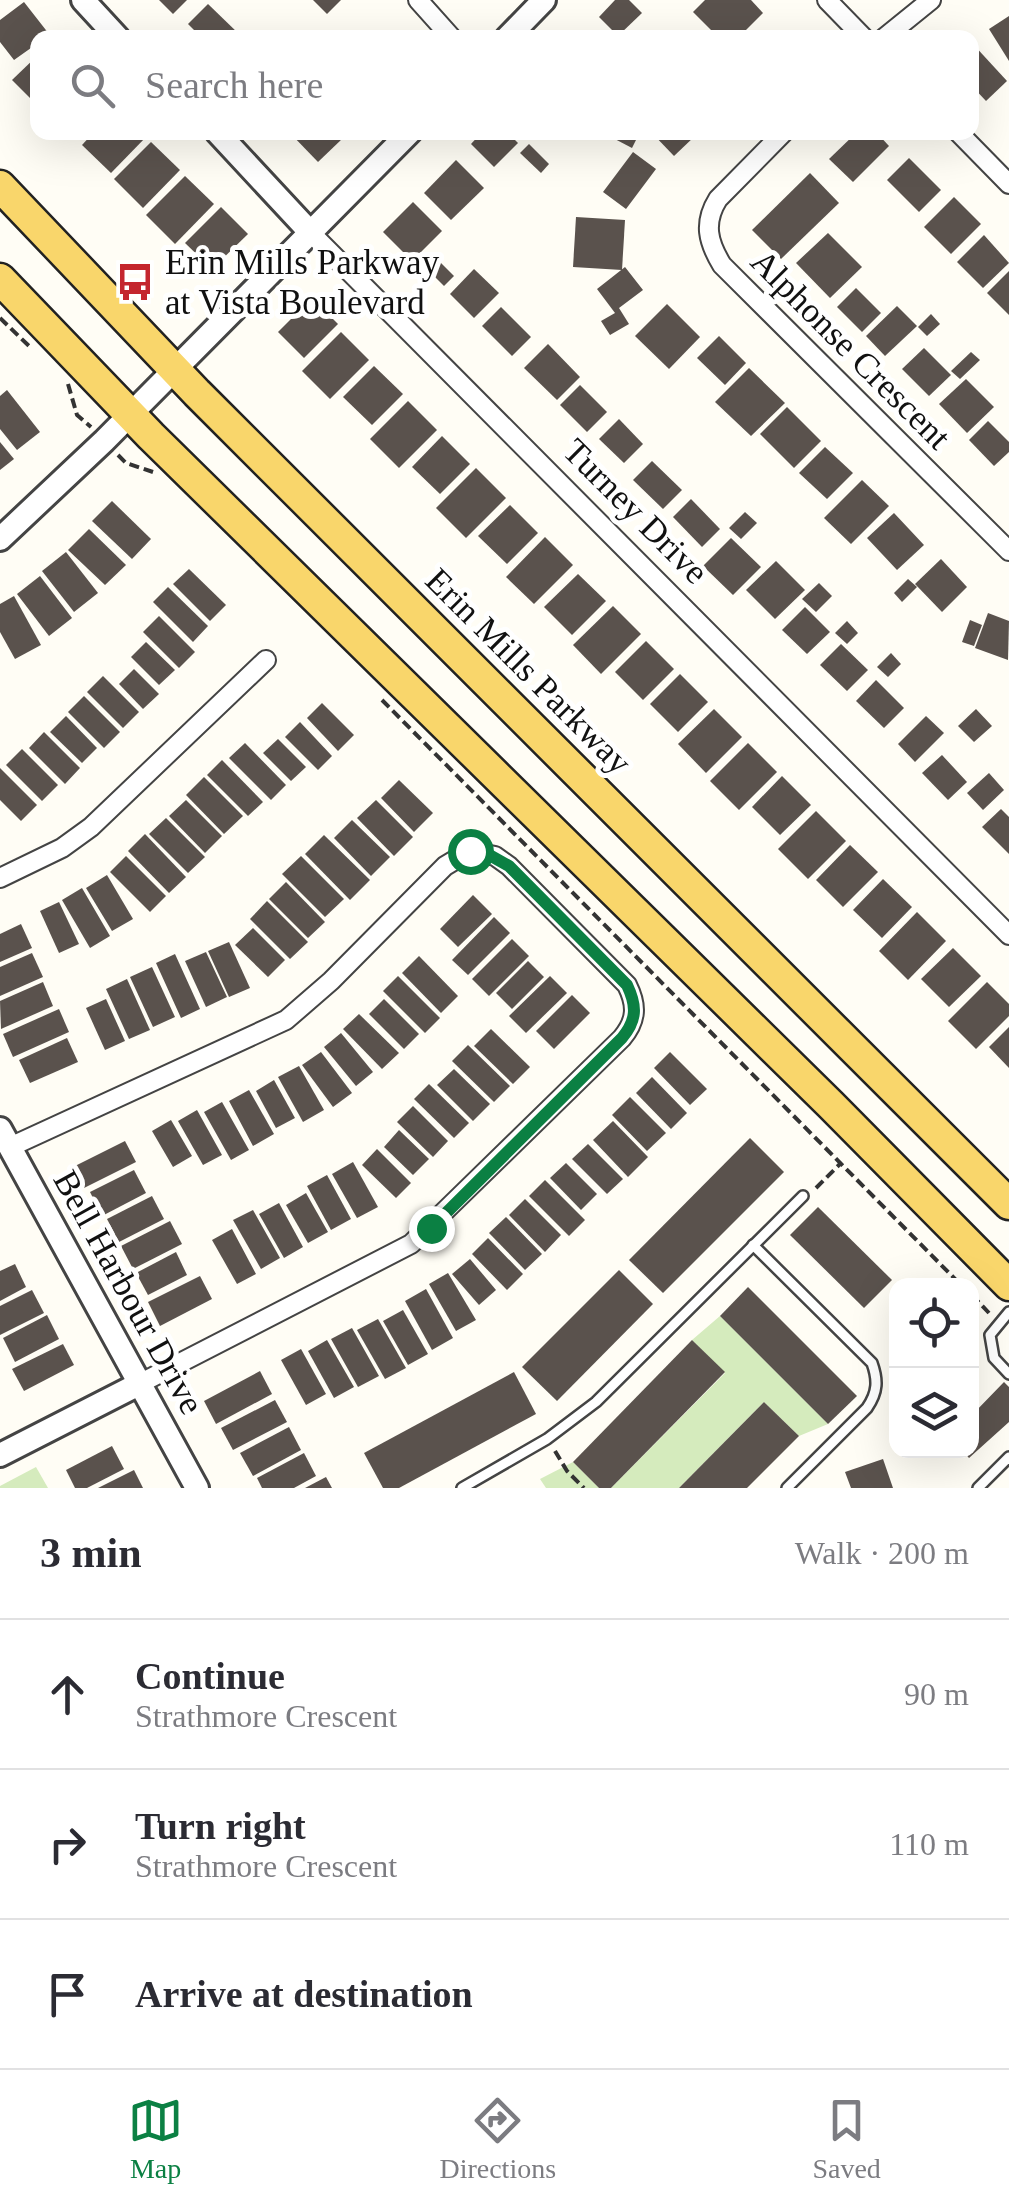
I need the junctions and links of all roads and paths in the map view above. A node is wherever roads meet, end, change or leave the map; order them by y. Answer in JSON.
{"nodes":[{"id":1,"x":84,"y":0,"type":"edge"},
{"id":2,"x":418,"y":0,"type":"edge"},
{"id":3,"x":544,"y":0,"type":"edge"},
{"id":4,"x":827,"y":0,"type":"edge"},
{"id":5,"x":931,"y":0,"type":"edge"},
{"id":6,"x":111,"y":30,"type":"edge"},
{"id":7,"x":445,"y":30,"type":"edge"},
{"id":8,"x":514,"y":30,"type":"edge"},
{"id":9,"x":856,"y":30,"type":"edge"},
{"id":10,"x":894,"y":30,"type":"edge"},
{"id":11,"x":224,"y":140,"type":"edge"},
{"id":12,"x":402,"y":140,"type":"edge"},
{"id":13,"x":776,"y":140,"type":"edge"},
{"id":14,"x":966,"y":140,"type":"edge"},
{"id":15,"x":1009,"y":184,"type":"edge"},
{"id":16,"x":0,"y":186,"type":"edge"},
{"id":17,"x":309,"y":232,"type":"junction"},
{"id":18,"x":0,"y":279,"type":"edge"},
{"id":19,"x":0,"y":318,"type":"edge"},
{"id":20,"x":31,"y":349,"type":"dead end"},
{"id":21,"x":174,"y":369,"type":"junction"},
{"id":22,"x":67,"y":384,"type":"dead end"},
{"id":23,"x":129,"y":414,"type":"junction"},
{"id":24,"x":88,"y":423,"type":"dead end"},
{"id":25,"x":123,"y":460,"type":"dead end"},
{"id":26,"x":158,"y":474,"type":"dead end"},
{"id":27,"x":0,"y":538,"type":"edge"},
{"id":28,"x":1009,"y":552,"type":"edge"},
{"id":29,"x":266,"y":660,"type":"dead end"},
{"id":30,"x":372,"y":689,"type":"dead end"},
{"id":31,"x":0,"y":878,"type":"edge"},
{"id":32,"x":1008,"y":932,"type":"edge"},
{"id":33,"x":5,"y":1138,"type":"edge"},
{"id":34,"x":841,"y":1163,"type":"junction"},
{"id":35,"x":802,"y":1196,"type":"joint"},
{"id":36,"x":1009,"y":1204,"type":"edge"},
{"id":37,"x":754,"y":1245,"type":"junction"},
{"id":38,"x":954,"y":1278,"type":"edge"},
{"id":39,"x":1009,"y":1284,"type":"edge"},
{"id":40,"x":1009,"y":1312,"type":"edge"},
{"id":41,"x":1009,"y":1374,"type":"edge"},
{"id":42,"x":139,"y":1384,"type":"junction"},
{"id":43,"x":547,"y":1439,"type":"junction"},
{"id":44,"x":0,"y":1454,"type":"edge"},
{"id":45,"x":1009,"y":1457,"type":"edge"},
{"id":46,"x":799,"y":1476,"type":"junction"},
{"id":47,"x":984,"y":1486,"type":"edge"},
{"id":48,"x":197,"y":1488,"type":"edge"},
{"id":49,"x":462,"y":1488,"type":"edge"},
{"id":50,"x":584,"y":1488,"type":"edge"},
{"id":51,"x":787,"y":1488,"type":"edge"},
{"id":52,"x":808,"y":1488,"type":"edge"}],
"edges":[{"from":1,"to":6,"type":"street"},
{"from":2,"to":7,"type":"street"},
{"from":3,"to":8,"type":"street"},
{"from":4,"to":9,"type":"street"},
{"from":5,"to":10,"type":"street"},
{"from":11,"to":17,"type":"street","name":"Turney Drive"},
{"from":12,"to":17,"type":"street"},
{"from":13,"to":28,"type":"street","name":"Alphonse Crescent"},
{"from":14,"to":15,"type":"street"},
{"from":16,"to":21,"type":"main road","name":"Erin Mills Parkway"},
{"from":17,"to":21,"type":"street"},
{"from":17,"to":32,"type":"street","name":"Turney Drive"},
{"from":18,"to":23,"type":"main road"},
{"from":19,"to":20,"type":"path"},
{"from":21,"to":23,"type":"street"},
{"from":21,"to":36,"type":"main road","name":"Erin Mills Parkway"},
{"from":22,"to":24,"type":"path"},
{"from":23,"to":27,"type":"street"},
{"from":23,"to":39,"type":"main road"},
{"from":25,"to":26,"type":"path"},
{"from":29,"to":31,"type":"street"},
{"from":30,"to":34,"type":"path"},
{"from":33,"to":42,"type":"street","name":"Bell Harbour Drive"},
{"from":33,"to":42,"type":"street"},
{"from":34,"to":35,"type":"path"},
{"from":34,"to":38,"type":"path"},
{"from":35,"to":37,"type":"lane"},
{"from":37,"to":43,"type":"lane"},
{"from":37,"to":46,"type":"lane"},
{"from":40,"to":41,"type":"lane"},
{"from":42,"to":44,"type":"street"},
{"from":42,"to":48,"type":"street","name":"Bell Harbour Drive"},
{"from":43,"to":49,"type":"lane"},
{"from":43,"to":50,"type":"path"},
{"from":45,"to":47,"type":"lane"},
{"from":46,"to":51,"type":"lane"},
{"from":46,"to":52,"type":"lane"}]}
